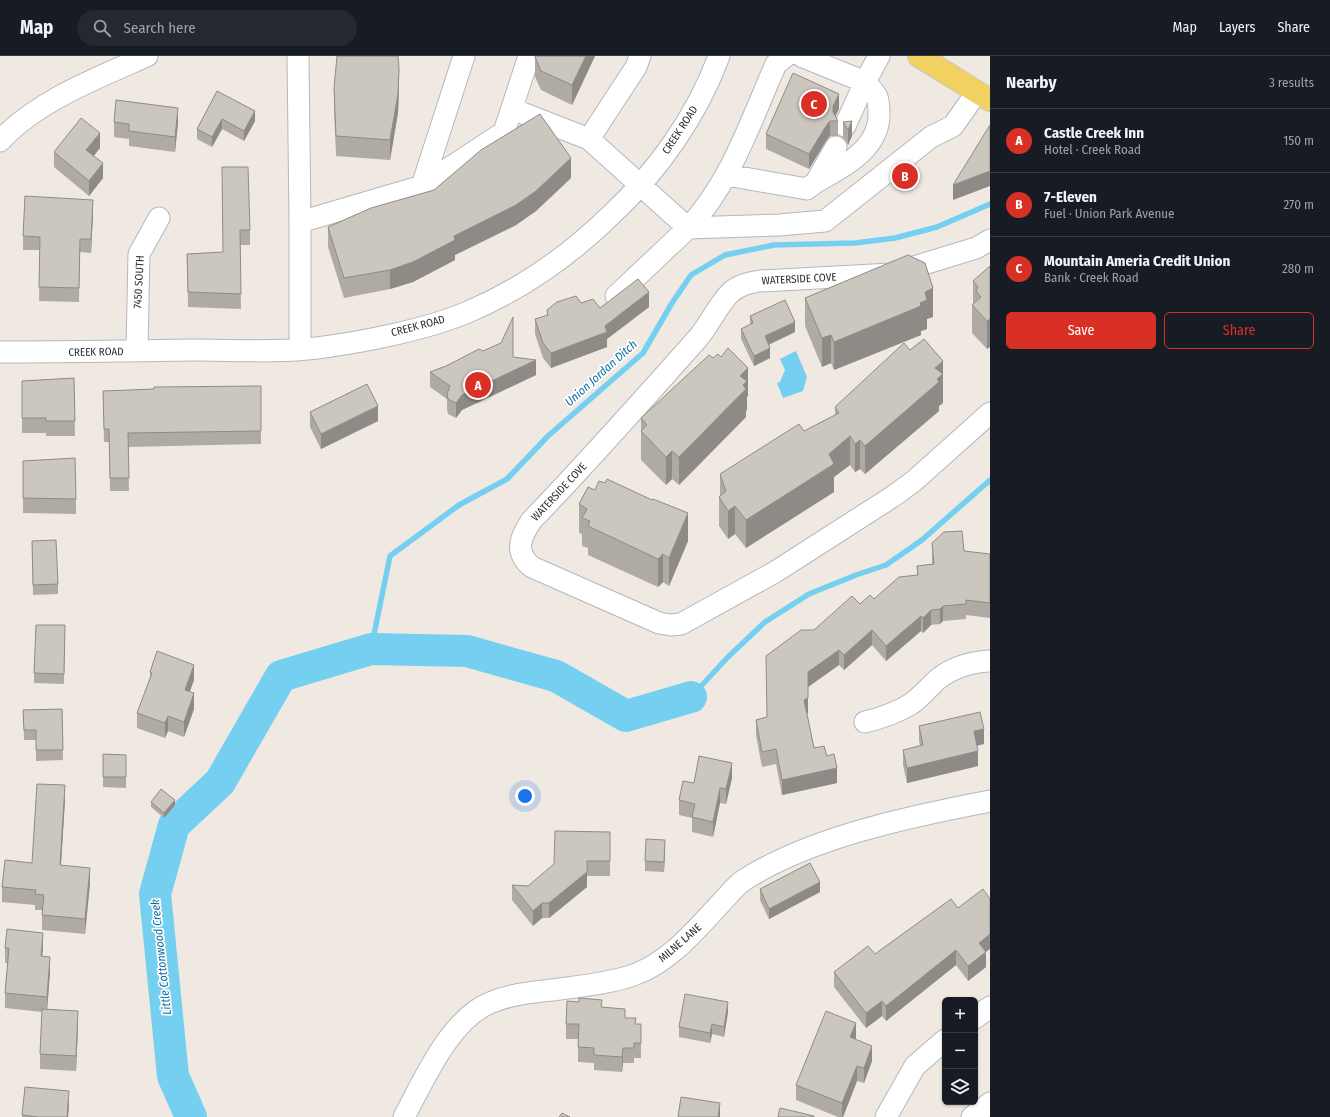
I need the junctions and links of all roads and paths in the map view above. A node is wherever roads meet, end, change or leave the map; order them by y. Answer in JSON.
{"nodes":[{"id":1,"x":147,"y":56,"type":"edge"},
{"id":2,"x":298,"y":56,"type":"edge"},
{"id":3,"x":464,"y":56,"type":"edge"},
{"id":4,"x":529,"y":56,"type":"edge"},
{"id":5,"x":640,"y":56,"type":"edge"},
{"id":6,"x":719,"y":56,"type":"edge"},
{"id":7,"x":786,"y":56,"type":"edge"},
{"id":8,"x":801,"y":56,"type":"edge"},
{"id":9,"x":879,"y":56,"type":"edge"},
{"id":10,"x":919,"y":56,"type":"edge"},
{"id":11,"x":865,"y":82,"type":"junction"},
{"id":12,"x":984,"y":96,"type":"edge"},
{"id":13,"x":512,"y":109,"type":"junction"},
{"id":14,"x":845,"y":126,"type":"edge"},
{"id":15,"x":589,"y":139,"type":"junction"},
{"id":16,"x":0,"y":141,"type":"edge"},
{"id":17,"x":836,"y":147,"type":"dead end"},
{"id":18,"x":727,"y":175,"type":"junction"},
{"id":19,"x":814,"y":184,"type":"junction"},
{"id":20,"x":640,"y":185,"type":"junction"},
{"id":21,"x":422,"y":186,"type":"junction"},
{"id":22,"x":159,"y":218,"type":"dead end"},
{"id":23,"x":300,"y":222,"type":"junction"},
{"id":24,"x":688,"y":228,"type":"junction"},
{"id":25,"x":990,"y":240,"type":"edge"},
{"id":26,"x":616,"y":296,"type":"edge"},
{"id":27,"x":300,"y":349,"type":"junction"},
{"id":28,"x":137,"y":351,"type":"junction"},
{"id":29,"x":0,"y":352,"type":"edge"},
{"id":30,"x":990,"y":414,"type":"edge"},
{"id":31,"x":990,"y":661,"type":"edge"},
{"id":32,"x":865,"y":722,"type":"dead end"},
{"id":33,"x":990,"y":801,"type":"edge"},
{"id":34,"x":990,"y":1007,"type":"edge"},
{"id":35,"x":978,"y":1016,"type":"edge"},
{"id":36,"x":942,"y":1043,"type":"edge"},
{"id":37,"x":990,"y":1103,"type":"edge"},
{"id":38,"x":404,"y":1117,"type":"edge"},
{"id":39,"x":886,"y":1117,"type":"edge"},
{"id":40,"x":972,"y":1117,"type":"edge"}],
"edges":[{"from":1,"to":16,"type":"street"},
{"from":2,"to":23,"type":"street"},
{"from":3,"to":21,"type":"street"},
{"from":4,"to":13,"type":"street"},
{"from":5,"to":15,"type":"street"},
{"from":6,"to":20,"type":"street","name":"CREEK ROAD"},
{"from":7,"to":18,"type":"street"},
{"from":8,"to":11,"type":"street"},
{"from":9,"to":11,"type":"street"},
{"from":10,"to":12,"type":"main road"},
{"from":11,"to":14,"type":"street"},
{"from":11,"to":19,"type":"street"},
{"from":12,"to":24,"type":"street"},
{"from":13,"to":15,"type":"street"},
{"from":13,"to":21,"type":"street"},
{"from":15,"to":20,"type":"street"},
{"from":17,"to":19,"type":"street"},
{"from":18,"to":19,"type":"street"},
{"from":18,"to":24,"type":"street"},
{"from":20,"to":24,"type":"street"},
{"from":20,"to":27,"type":"street","name":"CREEK ROAD"},
{"from":21,"to":23,"type":"street"},
{"from":22,"to":28,"type":"street","name":"7450 SOUTH"},
{"from":23,"to":27,"type":"street"},
{"from":24,"to":26,"type":"street"},
{"from":25,"to":30,"type":"street","name":"WATERSIDE COVE"},
{"from":27,"to":28,"type":"street","name":"CREEK ROAD"},
{"from":28,"to":29,"type":"street","name":"CREEK ROAD"},
{"from":31,"to":32,"type":"street"},
{"from":33,"to":38,"type":"street","name":"MILNE LANE"},
{"from":34,"to":35,"type":"street"},
{"from":36,"to":39,"type":"street"},
{"from":37,"to":40,"type":"street"}]}
